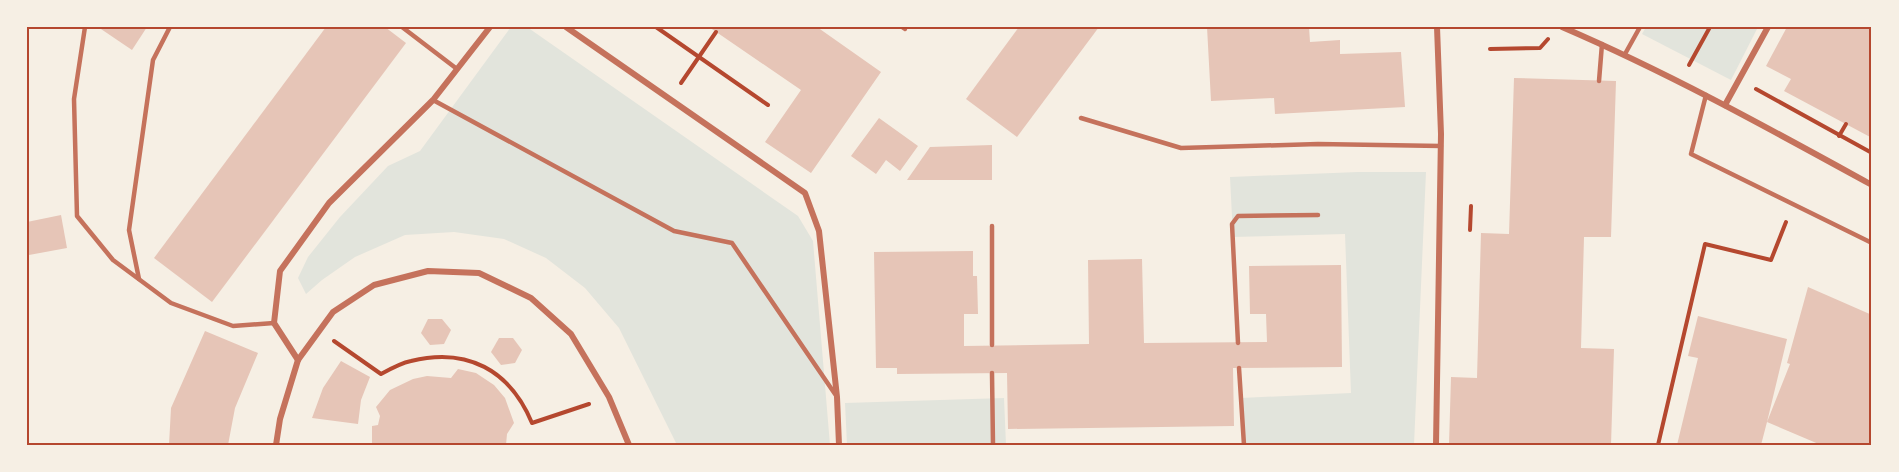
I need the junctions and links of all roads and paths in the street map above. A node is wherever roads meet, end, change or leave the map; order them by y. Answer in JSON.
{"nodes":[{"id":1,"x":86,"y":27,"type":"edge"},
{"id":2,"x":170,"y":27,"type":"edge"},
{"id":3,"x":402,"y":27,"type":"edge"},
{"id":4,"x":490,"y":27,"type":"edge"},
{"id":5,"x":566,"y":27,"type":"edge"},
{"id":6,"x":656,"y":27,"type":"edge"},
{"id":7,"x":1437,"y":27,"type":"edge"},
{"id":8,"x":1562,"y":27,"type":"edge"},
{"id":9,"x":1640,"y":27,"type":"edge"},
{"id":10,"x":1710,"y":27,"type":"edge"},
{"id":11,"x":1768,"y":27,"type":"edge"},
{"id":12,"x":716,"y":32,"type":"dead end"},
{"id":13,"x":1552,"y":34,"type":"dead end"},
{"id":14,"x":1602,"y":44,"type":"junction"},
{"id":15,"x":1490,"y":49,"type":"dead end"},
{"id":16,"x":1625,"y":54,"type":"junction"},
{"id":17,"x":699,"y":57,"type":"junction"},
{"id":18,"x":457,"y":69,"type":"junction"},
{"id":19,"x":1739,"y":80,"type":"junction"},
{"id":20,"x":1599,"y":81,"type":"dead end"},
{"id":21,"x":1680,"y":82,"type":"junction"},
{"id":22,"x":681,"y":83,"type":"dead end"},
{"id":23,"x":1706,"y":95,"type":"junction"},
{"id":24,"x":433,"y":100,"type":"junction"},
{"id":25,"x":768,"y":105,"type":"dead end"},
{"id":26,"x":1725,"y":105,"type":"junction"},
{"id":27,"x":1081,"y":118,"type":"dead end"},
{"id":28,"x":1441,"y":146,"type":"junction"},
{"id":29,"x":1872,"y":153,"type":"edge"},
{"id":30,"x":1872,"y":185,"type":"edge"},
{"id":31,"x":1471,"y":206,"type":"dead end"},
{"id":32,"x":1318,"y":215,"type":"dead end"},
{"id":33,"x":992,"y":226,"type":"dead end"},
{"id":34,"x":1470,"y":230,"type":"dead end"},
{"id":35,"x":1779,"y":239,"type":"dead end"},
{"id":36,"x":1872,"y":243,"type":"edge"},
{"id":37,"x":139,"y":279,"type":"junction"},
{"id":38,"x":274,"y":323,"type":"junction"},
{"id":39,"x":319,"y":330,"type":"junction"},
{"id":40,"x":1238,"y":343,"type":"dead end"},
{"id":41,"x":993,"y":345,"type":"dead end"},
{"id":42,"x":298,"y":360,"type":"junction"},
{"id":43,"x":1239,"y":368,"type":"dead end"},
{"id":44,"x":992,"y":373,"type":"dead end"},
{"id":45,"x":837,"y":396,"type":"junction"},
{"id":46,"x":609,"y":397,"type":"junction"},
{"id":47,"x":276,"y":445,"type":"edge"},
{"id":48,"x":629,"y":445,"type":"edge"},
{"id":49,"x":839,"y":445,"type":"edge"},
{"id":50,"x":993,"y":445,"type":"edge"},
{"id":51,"x":1244,"y":445,"type":"edge"},
{"id":52,"x":1436,"y":445,"type":"edge"},
{"id":53,"x":1658,"y":445,"type":"edge"}],
"edges":[{"from":1,"to":37,"type":"lane"},
{"from":2,"to":37,"type":"lane"},
{"from":3,"to":18,"type":"lane"},
{"from":4,"to":18,"type":"street"},
{"from":5,"to":45,"type":"street"},
{"from":6,"to":17,"type":"path"},
{"from":7,"to":28,"type":"street"},
{"from":8,"to":14,"type":"street"},
{"from":9,"to":16,"type":"lane"},
{"from":10,"to":21,"type":"path"},
{"from":11,"to":19,"type":"street"},
{"from":12,"to":17,"type":"path"},
{"from":13,"to":15,"type":"path"},
{"from":14,"to":16,"type":"street"},
{"from":14,"to":20,"type":"lane"},
{"from":16,"to":21,"type":"street"},
{"from":17,"to":22,"type":"path"},
{"from":17,"to":25,"type":"path"},
{"from":18,"to":24,"type":"street"},
{"from":19,"to":26,"type":"street"},
{"from":19,"to":29,"type":"path"},
{"from":21,"to":23,"type":"street"},
{"from":23,"to":26,"type":"street"},
{"from":23,"to":36,"type":"lane"},
{"from":24,"to":38,"type":"street"},
{"from":24,"to":45,"type":"lane"},
{"from":26,"to":30,"type":"street"},
{"from":27,"to":28,"type":"lane"},
{"from":28,"to":52,"type":"street"},
{"from":31,"to":34,"type":"path"},
{"from":32,"to":40,"type":"lane"},
{"from":33,"to":41,"type":"lane"},
{"from":35,"to":53,"type":"path"},
{"from":37,"to":38,"type":"lane"},
{"from":38,"to":42,"type":"street"},
{"from":39,"to":42,"type":"street"},
{"from":39,"to":46,"type":"path"},
{"from":39,"to":46,"type":"street"},
{"from":42,"to":47,"type":"street"},
{"from":43,"to":51,"type":"lane"},
{"from":44,"to":50,"type":"lane"},
{"from":45,"to":49,"type":"street"},
{"from":46,"to":48,"type":"street"}]}
